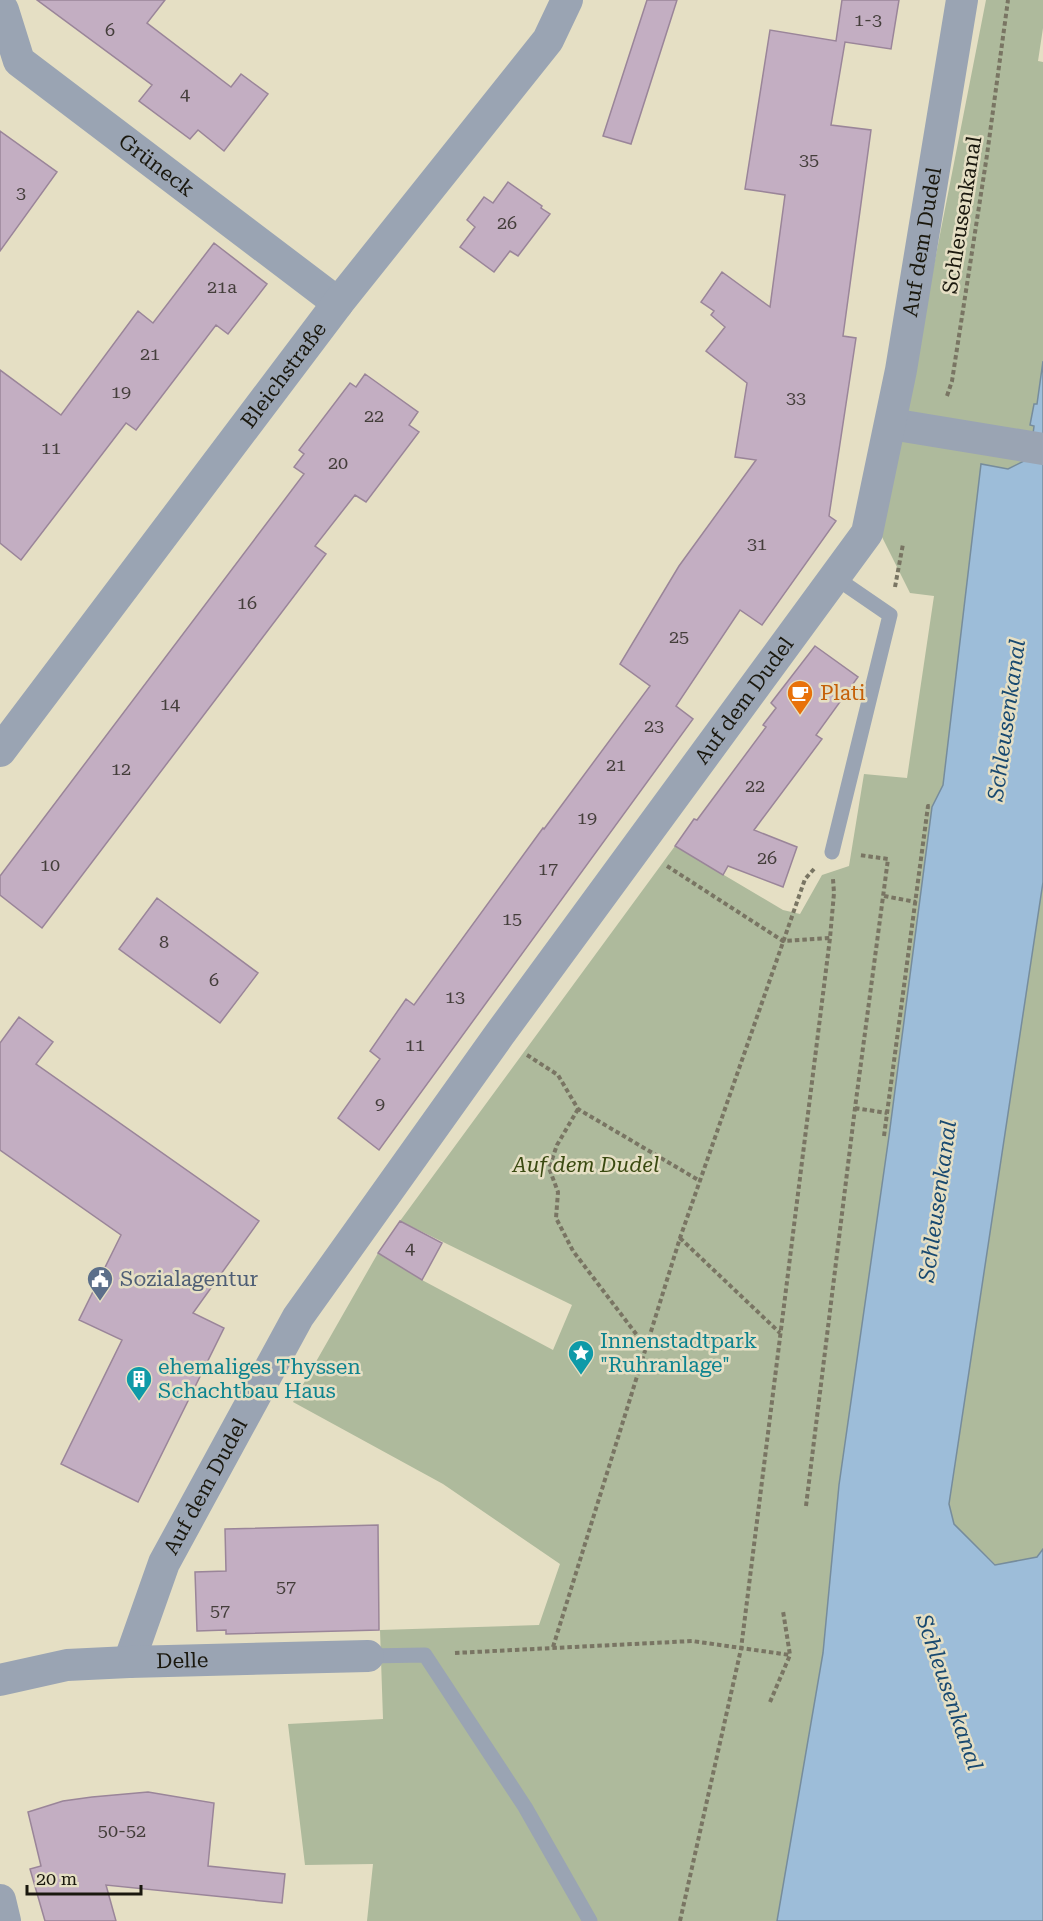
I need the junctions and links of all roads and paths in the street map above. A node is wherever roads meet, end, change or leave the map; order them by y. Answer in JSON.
{"nodes":[{"id":1,"x":567,"y":0,"type":"edge"},
{"id":2,"x":962,"y":0,"type":"edge"},
{"id":3,"x":1008,"y":0,"type":"edge"},
{"id":4,"x":3,"y":10,"type":"dead end"},
{"id":5,"x":338,"y":303,"type":"junction"},
{"id":6,"x":891,"y":424,"type":"junction"},
{"id":7,"x":934,"y":432,"type":"junction"},
{"id":8,"x":1035,"y":448,"type":"edge"},
{"id":9,"x":905,"y":536,"type":"dead end"},
{"id":10,"x":836,"y":578,"type":"junction"},
{"id":11,"x":890,"y":615,"type":"junction"},
{"id":12,"x":0,"y":751,"type":"edge"},
{"id":13,"x":932,"y":807,"type":"dead end"},
{"id":14,"x":639,"y":848,"type":"junction"},
{"id":15,"x":832,"y":852,"type":"junction"},
{"id":16,"x":888,"y":859,"type":"dead end"},
{"id":17,"x":884,"y":896,"type":"junction"},
{"id":18,"x":916,"y":902,"type":"junction"},
{"id":19,"x":830,"y":938,"type":"junction"},
{"id":20,"x":783,"y":941,"type":"junction"},
{"id":21,"x":499,"y":1035,"type":"junction"},
{"id":22,"x":855,"y":1108,"type":"junction"},
{"id":23,"x":578,"y":1109,"type":"junction"},
{"id":24,"x":887,"y":1113,"type":"junction"},
{"id":25,"x":884,"y":1136,"type":"dead end"},
{"id":26,"x":700,"y":1181,"type":"junction"},
{"id":27,"x":680,"y":1238,"type":"junction"},
{"id":28,"x":781,"y":1333,"type":"junction"},
{"id":29,"x":646,"y":1348,"type":"junction"},
{"id":30,"x":806,"y":1506,"type":"dead end"},
{"id":31,"x":783,"y":1611,"type":"dead end"},
{"id":32,"x":554,"y":1647,"type":"junction"},
{"id":33,"x":741,"y":1649,"type":"junction"},
{"id":34,"x":425,"y":1655,"type":"junction"},
{"id":35,"x":790,"y":1655,"type":"junction"},
{"id":36,"x":368,"y":1656,"type":"joint"},
{"id":37,"x":129,"y":1662,"type":"junction"},
{"id":38,"x":1,"y":1680,"type":"edge"},
{"id":39,"x":770,"y":1702,"type":"dead end"},
{"id":40,"x":0,"y":1900,"type":"edge"},
{"id":41,"x":5,"y":1921,"type":"edge"},
{"id":42,"x":590,"y":1921,"type":"edge"},
{"id":43,"x":680,"y":1921,"type":"edge"}],
"edges":[{"from":1,"to":5,"type":"street","name":"Bleichstraße"},
{"from":2,"to":6,"type":"street","name":"Auf dem Dudel"},
{"from":3,"to":7,"type":"path","name":"Schleusenkanal"},
{"from":4,"to":5,"type":"street","name":"Grüneck"},
{"from":5,"to":12,"type":"street","name":"Bleichstraße"},
{"from":6,"to":7,"type":"street"},
{"from":6,"to":10,"type":"street","name":"Auf dem Dudel"},
{"from":7,"to":8,"type":"street"},
{"from":9,"to":11,"type":"path"},
{"from":10,"to":11,"type":"lane"},
{"from":10,"to":14,"type":"street","name":"Auf dem Dudel"},
{"from":11,"to":15,"type":"lane"},
{"from":13,"to":18,"type":"path"},
{"from":14,"to":20,"type":"path"},
{"from":14,"to":21,"type":"street","name":"Auf dem Dudel"},
{"from":15,"to":19,"type":"path"},
{"from":15,"to":20,"type":"path"},
{"from":16,"to":17,"type":"path"},
{"from":17,"to":18,"type":"path"},
{"from":17,"to":22,"type":"path"},
{"from":18,"to":24,"type":"path"},
{"from":19,"to":20,"type":"path"},
{"from":19,"to":28,"type":"path"},
{"from":20,"to":26,"type":"path"},
{"from":21,"to":23,"type":"path"},
{"from":21,"to":37,"type":"street","name":"Auf dem Dudel"},
{"from":22,"to":24,"type":"path"},
{"from":22,"to":30,"type":"path"},
{"from":23,"to":26,"type":"path"},
{"from":23,"to":29,"type":"path"},
{"from":24,"to":25,"type":"path"},
{"from":26,"to":27,"type":"path"},
{"from":27,"to":28,"type":"path"},
{"from":27,"to":29,"type":"path"},
{"from":28,"to":33,"type":"path"},
{"from":29,"to":32,"type":"path"},
{"from":31,"to":35,"type":"path"},
{"from":32,"to":33,"type":"path"},
{"from":32,"to":34,"type":"path"},
{"from":33,"to":35,"type":"path"},
{"from":33,"to":43,"type":"path"},
{"from":34,"to":36,"type":"lane"},
{"from":34,"to":42,"type":"lane"},
{"from":35,"to":39,"type":"path"},
{"from":36,"to":37,"type":"street","name":"Delle"},
{"from":37,"to":38,"type":"street","name":"Delle"},
{"from":40,"to":41,"type":"street"}]}
